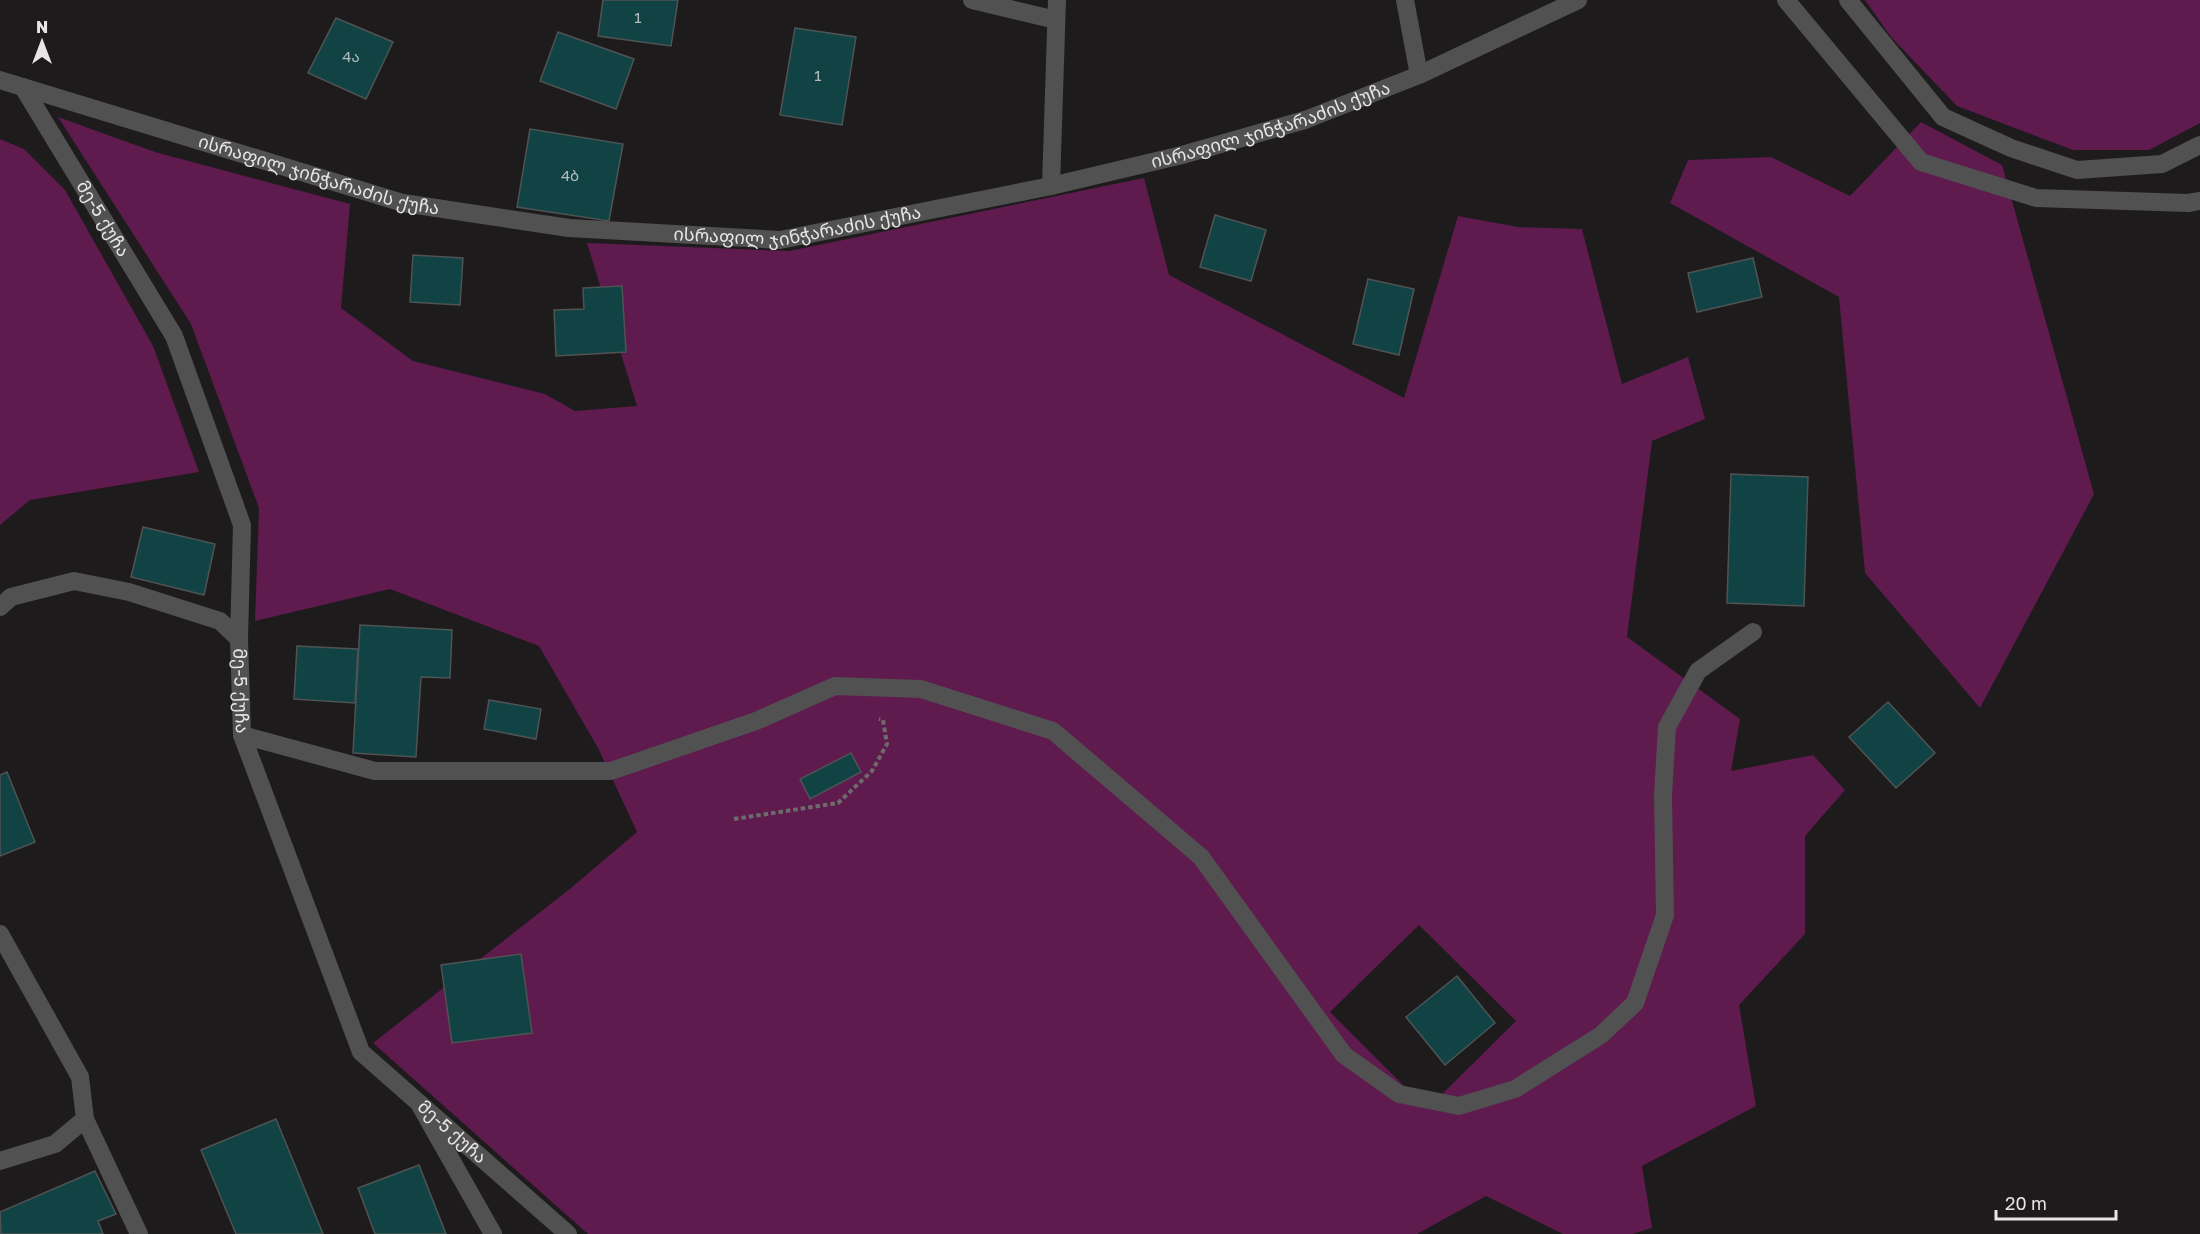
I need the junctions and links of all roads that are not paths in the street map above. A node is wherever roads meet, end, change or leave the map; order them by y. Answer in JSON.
{"nodes":[{"id":1,"x":972,"y":0,"type":"edge"},
{"id":2,"x":1057,"y":0,"type":"edge"},
{"id":3,"x":1405,"y":0,"type":"edge"},
{"id":4,"x":1578,"y":0,"type":"edge"},
{"id":5,"x":1786,"y":0,"type":"edge"},
{"id":6,"x":1848,"y":0,"type":"edge"},
{"id":7,"x":1056,"y":20,"type":"junction"},
{"id":8,"x":1419,"y":75,"type":"junction"},
{"id":9,"x":0,"y":80,"type":"edge"},
{"id":10,"x":23,"y":87,"type":"junction"},
{"id":11,"x":2200,"y":145,"type":"edge"},
{"id":12,"x":1051,"y":186,"type":"junction"},
{"id":13,"x":2200,"y":201,"type":"edge"},
{"id":14,"x":0,"y":607,"type":"edge"},
{"id":15,"x":1753,"y":632,"type":"dead end"},
{"id":16,"x":239,"y":639,"type":"junction"},
{"id":17,"x":242,"y":735,"type":"junction"},
{"id":18,"x":0,"y":934,"type":"edge"},
{"id":19,"x":419,"y":1103,"type":"junction"},
{"id":20,"x":85,"y":1119,"type":"junction"},
{"id":21,"x":0,"y":1161,"type":"edge"},
{"id":22,"x":140,"y":1234,"type":"edge"},
{"id":23,"x":492,"y":1234,"type":"edge"},
{"id":24,"x":568,"y":1234,"type":"edge"}],
"edges":[{"from":1,"to":7,"type":"street"},
{"from":2,"to":7,"type":"street"},
{"from":3,"to":8,"type":"street"},
{"from":4,"to":8,"type":"street","name":"ისრაფილ ჯინჭარაძის ქუჩა"},
{"from":5,"to":13,"type":"street"},
{"from":6,"to":11,"type":"street"},
{"from":7,"to":12,"type":"street"},
{"from":8,"to":12,"type":"street","name":"ისრაფილ ჯინჭარაძის ქუჩა"},
{"from":9,"to":10,"type":"street","name":"ისრაფილ ჯინჭარაძის ქუჩა"},
{"from":10,"to":12,"type":"street","name":"ისრაფილ ჯინჭარაძის ქუჩა"},
{"from":10,"to":16,"type":"street","name":"მე-5 ქუჩა"},
{"from":14,"to":16,"type":"street"},
{"from":15,"to":17,"type":"street"},
{"from":16,"to":17,"type":"street","name":"მე-5 ქუჩა"},
{"from":17,"to":19,"type":"street","name":"მე-5 ქუჩა"},
{"from":18,"to":20,"type":"street"},
{"from":19,"to":23,"type":"street"},
{"from":19,"to":24,"type":"street","name":"მე-5 ქუჩა"},
{"from":20,"to":21,"type":"street"},
{"from":20,"to":22,"type":"street"}]}
